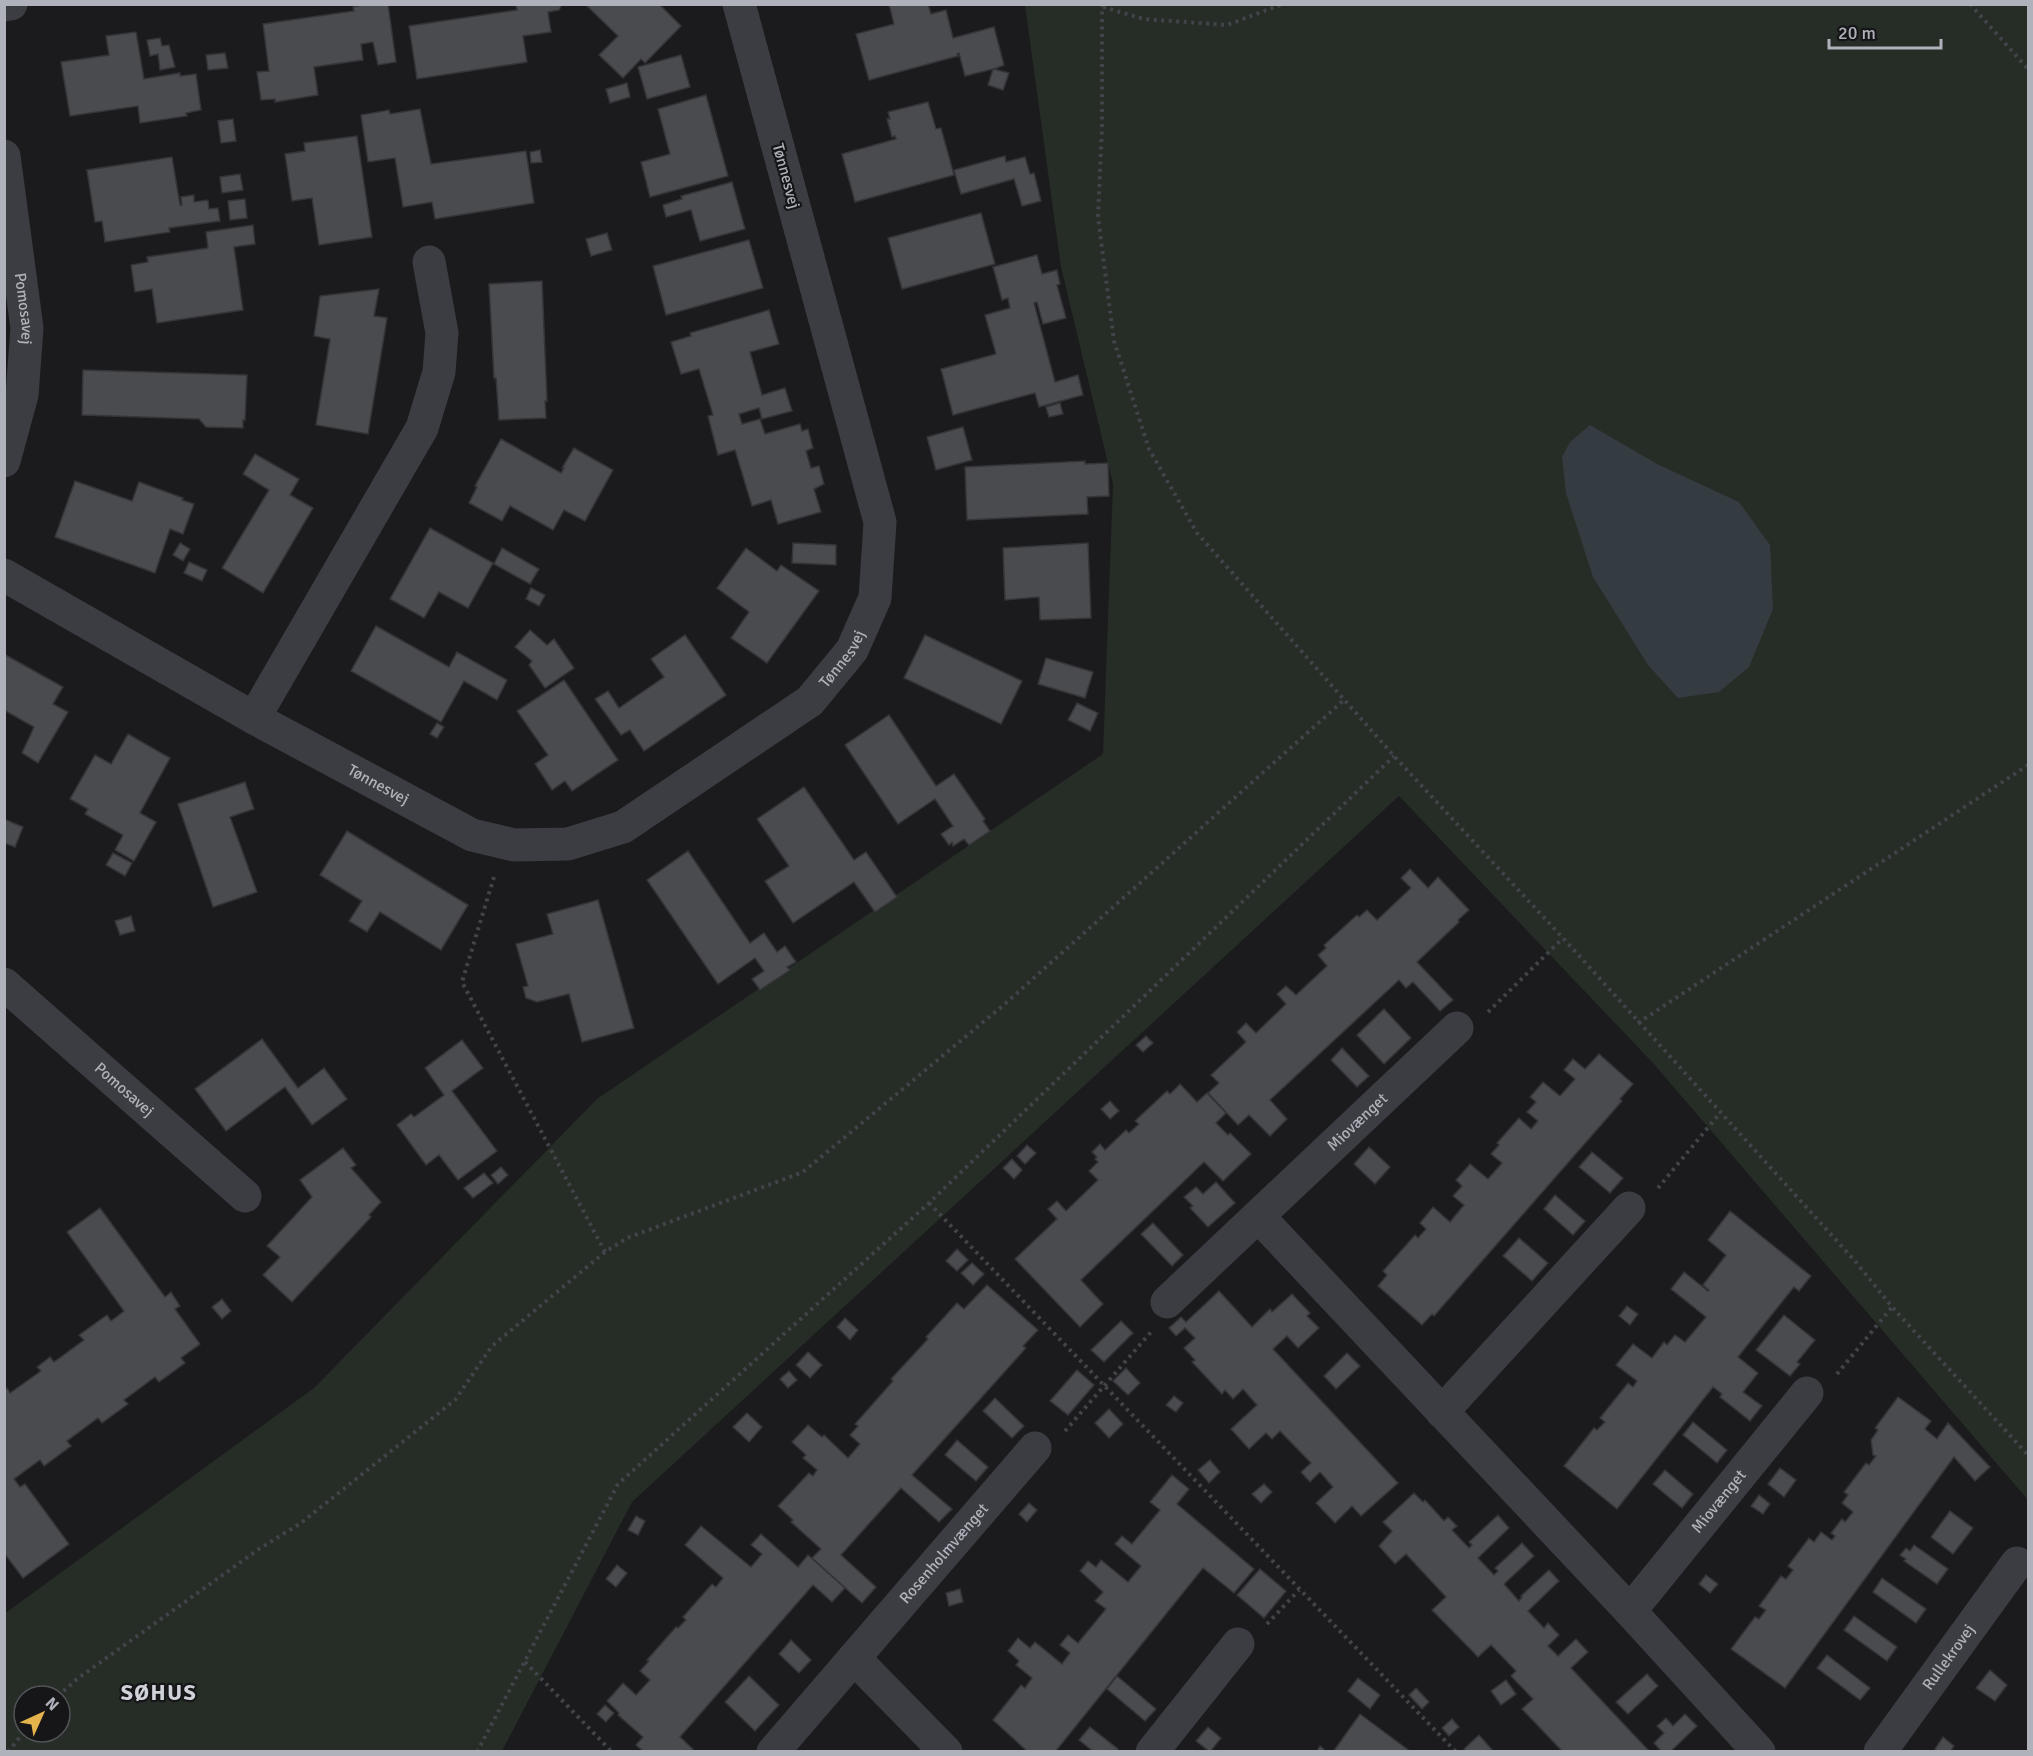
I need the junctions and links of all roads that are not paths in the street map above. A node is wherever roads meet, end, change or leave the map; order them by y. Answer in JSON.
{"nodes":[{"id":1,"x":10,"y":4,"type":"edge"},
{"id":2,"x":739,"y":4,"type":"edge"},
{"id":3,"x":4,"y":5,"type":"edge"},
{"id":4,"x":4,"y":156,"type":"edge"},
{"id":5,"x":429,"y":262,"type":"dead end"},
{"id":6,"x":4,"y":461,"type":"edge"},
{"id":7,"x":4,"y":574,"type":"edge"},
{"id":8,"x":254,"y":718,"type":"junction"},
{"id":9,"x":4,"y":984,"type":"edge"},
{"id":10,"x":1457,"y":1028,"type":"road end"},
{"id":11,"x":246,"y":1196,"type":"dead end"},
{"id":12,"x":1629,"y":1208,"type":"road end"},
{"id":13,"x":1259,"y":1217,"type":"junction"},
{"id":14,"x":1167,"y":1302,"type":"road end"},
{"id":15,"x":1807,"y":1393,"type":"road end"},
{"id":16,"x":1442,"y":1412,"type":"junction"},
{"id":17,"x":1035,"y":1448,"type":"road end"},
{"id":18,"x":2017,"y":1563,"type":"dead end"},
{"id":19,"x":1630,"y":1611,"type":"junction"},
{"id":20,"x":1238,"y":1644,"type":"road end"},
{"id":21,"x":854,"y":1658,"type":"junction"},
{"id":22,"x":773,"y":1752,"type":"edge"},
{"id":23,"x":946,"y":1752,"type":"edge"},
{"id":24,"x":1152,"y":1752,"type":"edge"},
{"id":25,"x":1759,"y":1752,"type":"edge"},
{"id":26,"x":1880,"y":1752,"type":"edge"}],
"edges":[{"from":1,"to":3,"type":"street"},
{"from":2,"to":8,"type":"street","name":"Tønnesvej"},
{"from":4,"to":6,"type":"street","name":"Pomosavej"},
{"from":5,"to":8,"type":"street"},
{"from":7,"to":8,"type":"street","name":"Tønnesvej"},
{"from":9,"to":11,"type":"street","name":"Pomosavej"},
{"from":10,"to":13,"type":"street","name":"Miovænget"},
{"from":12,"to":16,"type":"street"},
{"from":13,"to":14,"type":"street","name":"Miovænget"},
{"from":13,"to":16,"type":"street"},
{"from":15,"to":19,"type":"street","name":"Miovænget"},
{"from":16,"to":19,"type":"street"},
{"from":17,"to":21,"type":"street","name":"Rosenholmvænget"},
{"from":18,"to":26,"type":"street","name":"Rullekrovej"},
{"from":19,"to":25,"type":"street"},
{"from":20,"to":24,"type":"street"},
{"from":21,"to":22,"type":"street","name":"Rosenholmvænget"},
{"from":21,"to":23,"type":"street"}]}
